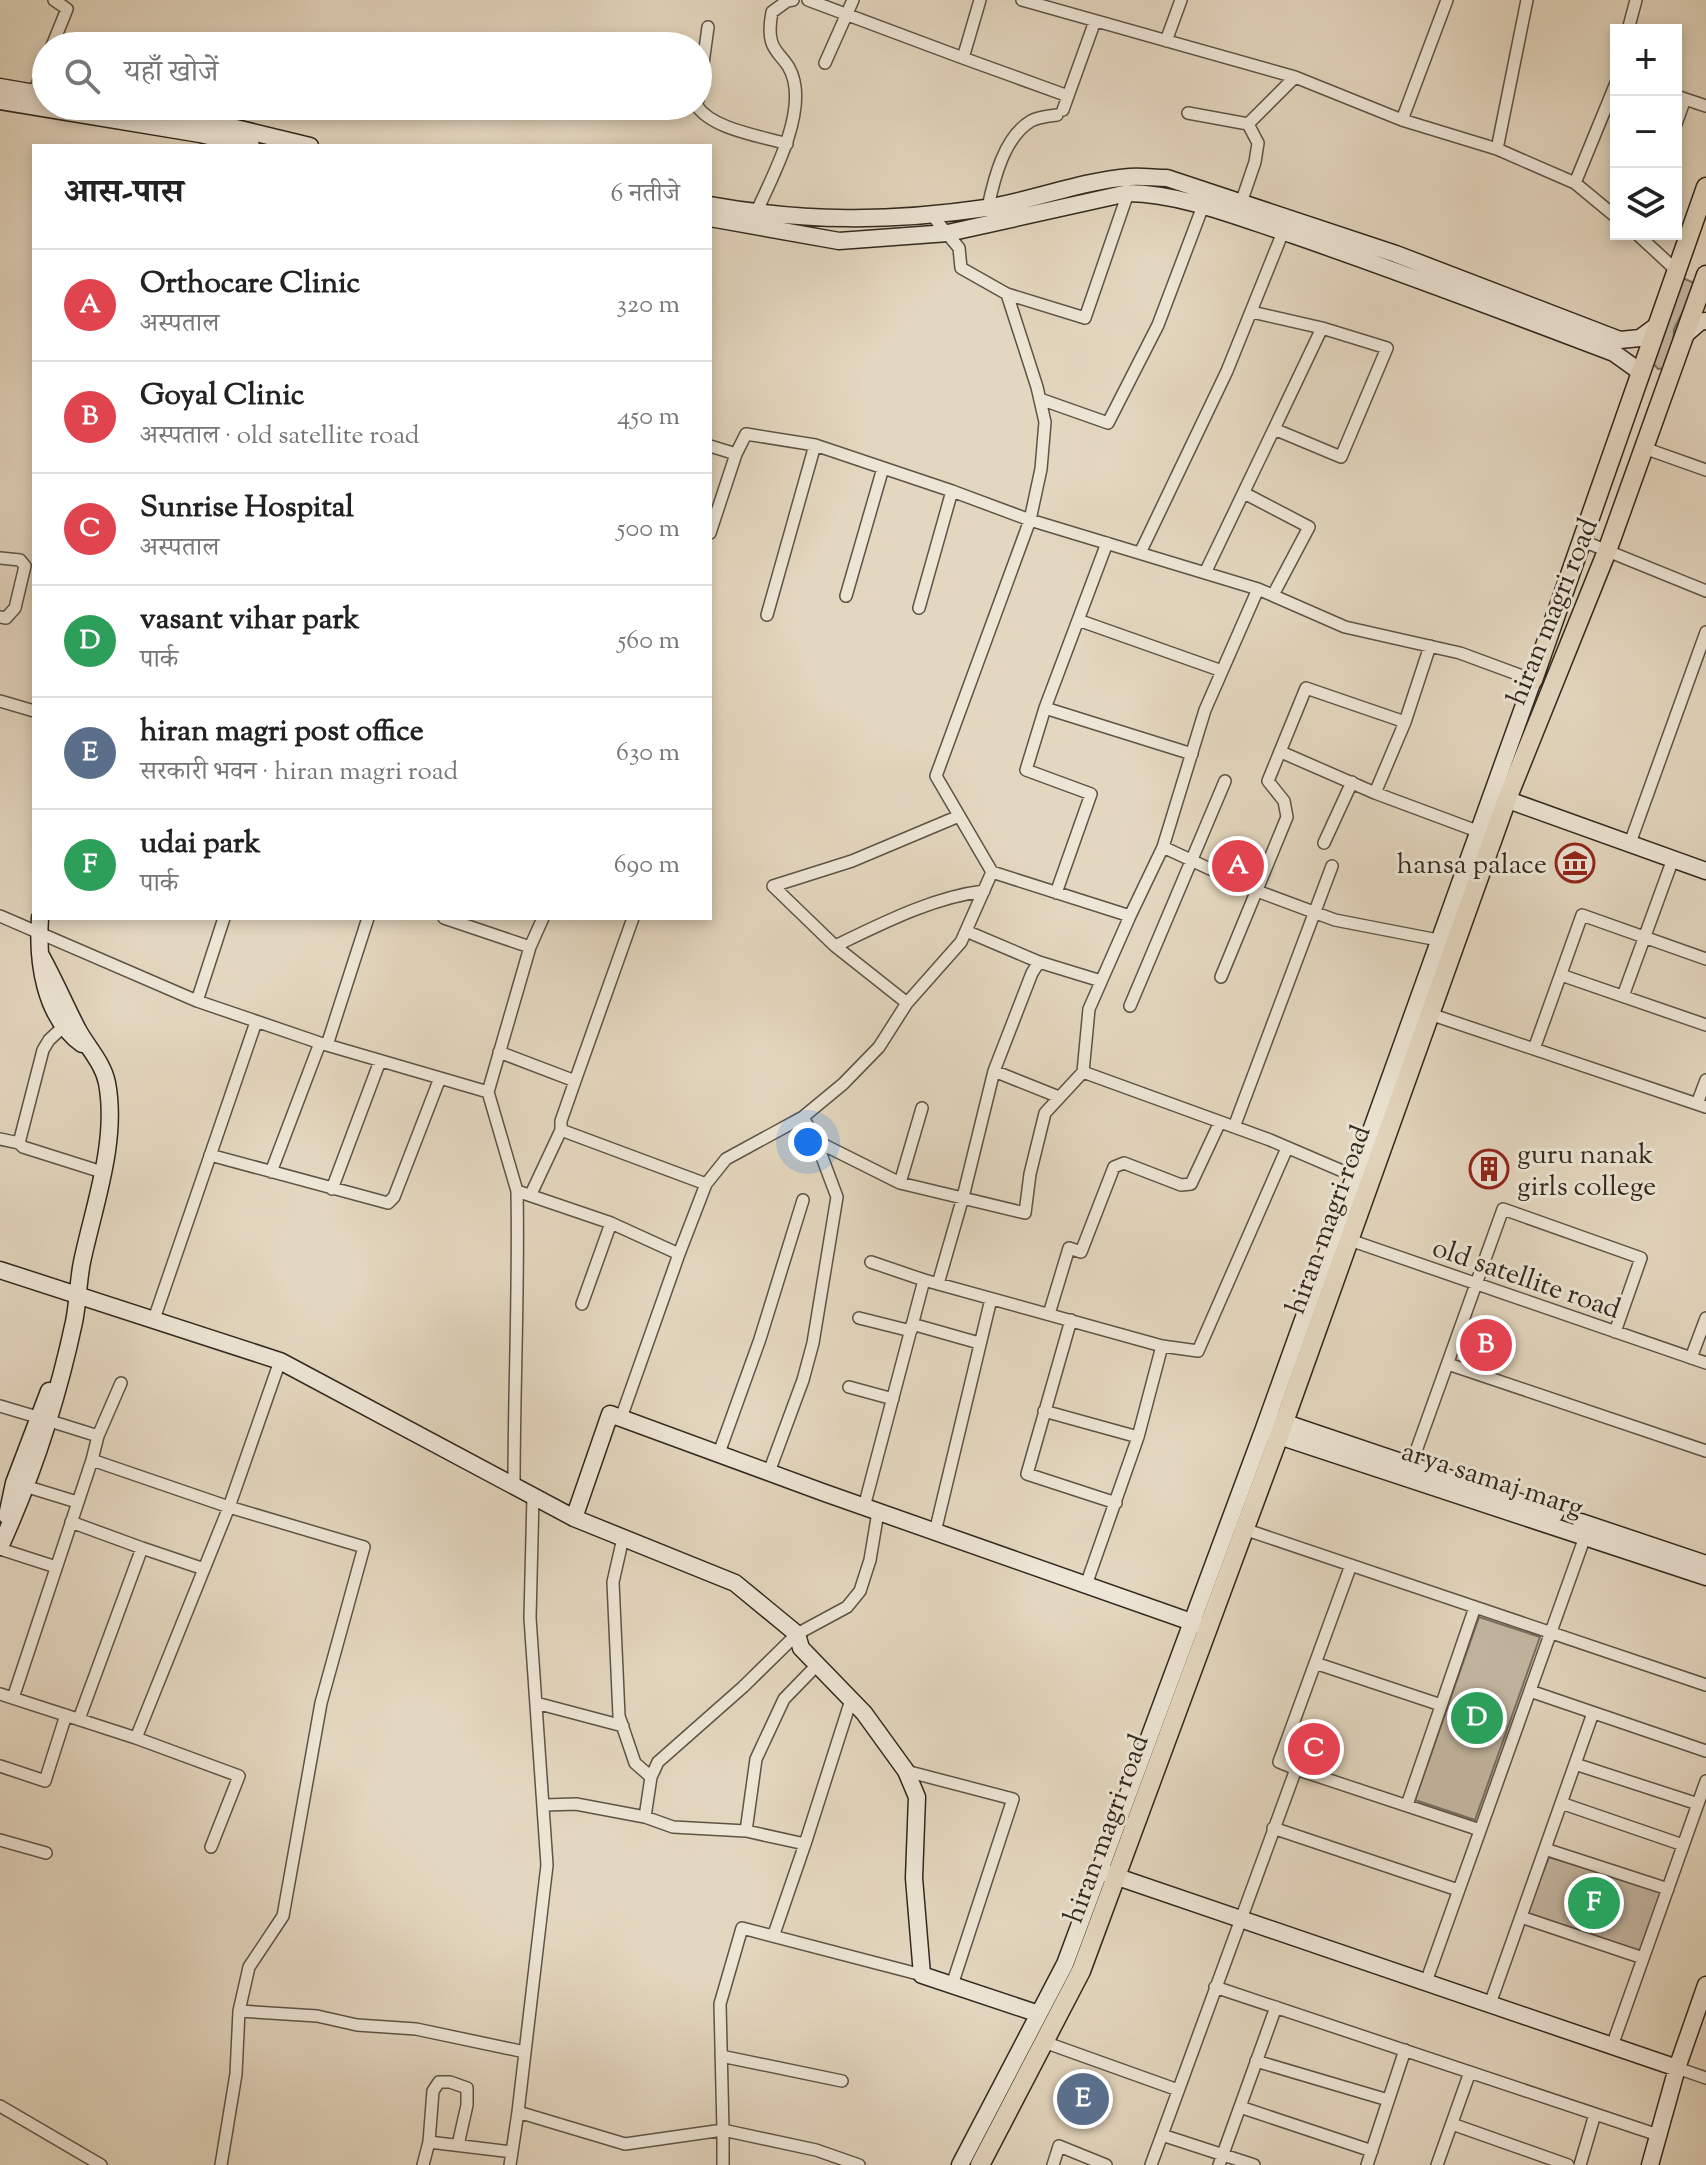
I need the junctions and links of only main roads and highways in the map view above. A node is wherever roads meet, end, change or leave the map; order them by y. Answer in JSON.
{"nodes":[{"id":1,"x":1706,"y":187,"type":"edge"},
{"id":2,"x":1677,"y":271,"type":"junction"},
{"id":3,"x":1705,"y":281,"type":"edge"},
{"id":4,"x":1639,"y":371,"type":"junction"},
{"id":5,"x":1667,"y":383,"type":"junction"},
{"id":6,"x":1533,"y":680,"type":"road end"},
{"id":7,"x":980,"y":2165,"type":"edge"}],
"edges":[{"from":1,"to":2,"type":"main road"},
{"from":2,"to":3,"type":"main road"},
{"from":2,"to":4,"type":"main road"},
{"from":3,"to":5,"type":"main road","name":"hiran magri road"},
{"from":4,"to":5,"type":"main road"},
{"from":4,"to":6,"type":"main road"},
{"from":5,"to":7,"type":"main road","name":"hiran magri road"}]}
